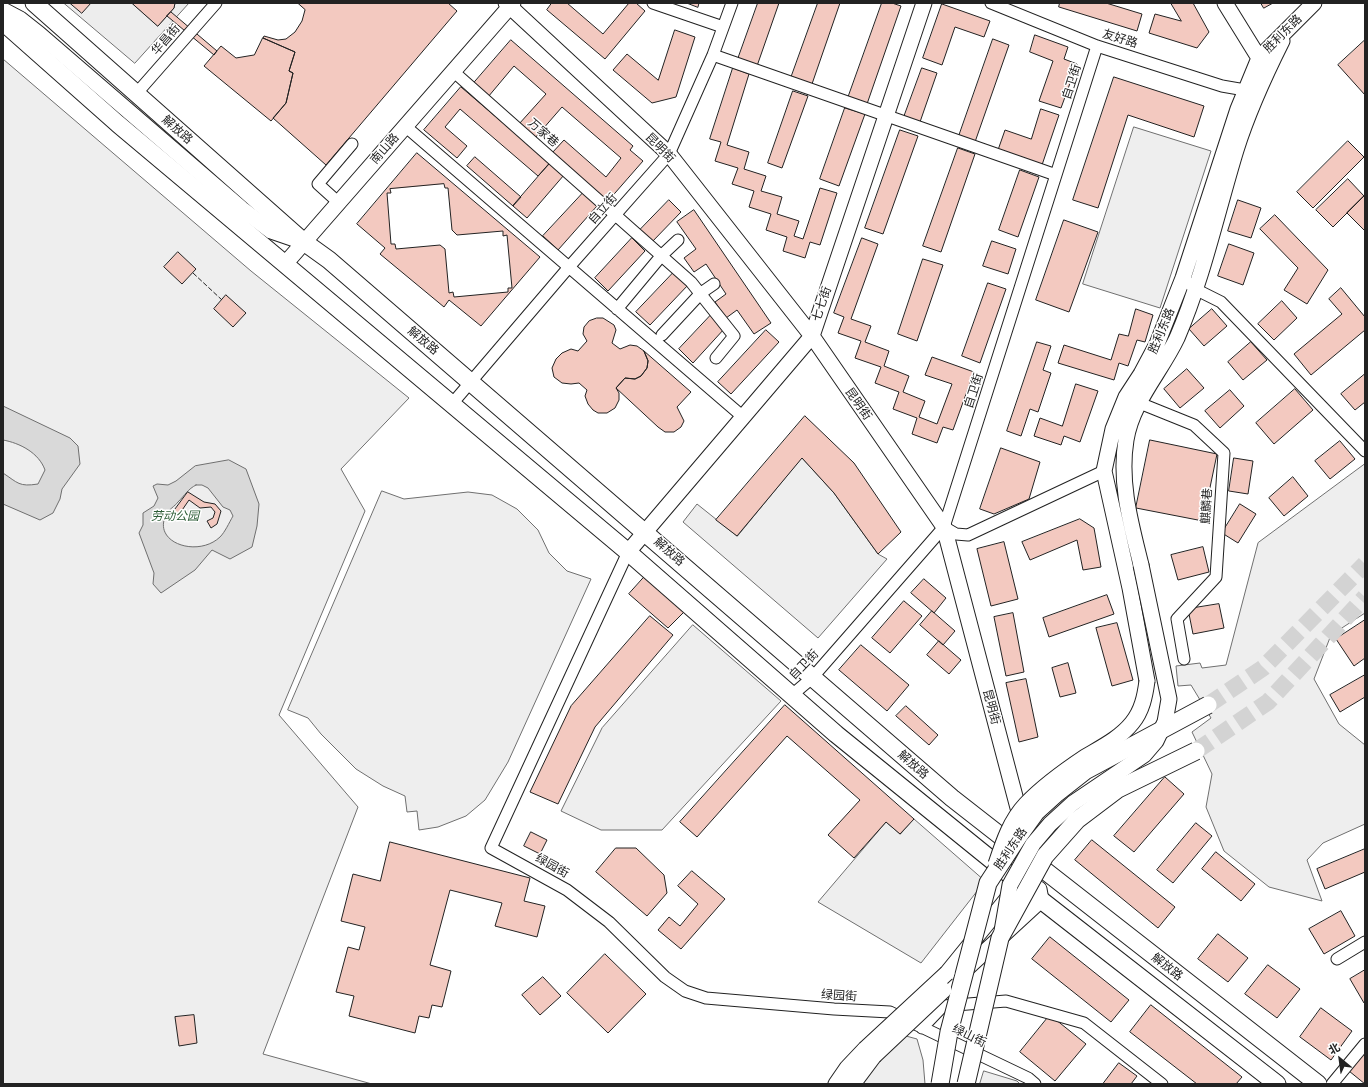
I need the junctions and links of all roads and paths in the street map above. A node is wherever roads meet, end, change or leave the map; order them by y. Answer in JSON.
{"nodes":[{"id":1,"x":34,"y":3,"type":"edge"},
{"id":2,"x":216,"y":3,"type":"edge"},
{"id":3,"x":653,"y":3,"type":"edge"},
{"id":4,"x":732,"y":3,"type":"edge"},
{"id":5,"x":924,"y":3,"type":"edge"},
{"id":6,"x":991,"y":3,"type":"edge"},
{"id":7,"x":1224,"y":3,"type":"edge"},
{"id":8,"x":1314,"y":3,"type":"edge"},
{"id":9,"x":509,"y":4,"type":"edge"},
{"id":10,"x":3,"y":10,"type":"edge"},
{"id":11,"x":3,"y":22,"type":"edge"},
{"id":12,"x":723,"y":27,"type":"junction"},
{"id":13,"x":1288,"y":30,"type":"junction"},
{"id":14,"x":3,"y":31,"type":"edge"},
{"id":15,"x":1097,"y":46,"type":"junction"},
{"id":16,"x":713,"y":55,"type":"junction"},
{"id":17,"x":1259,"y":58,"type":"junction"},
{"id":18,"x":50,"y":63,"type":"junction"},
{"id":19,"x":454,"y":72,"type":"junction"},
{"id":20,"x":1245,"y":90,"type":"junction"},
{"id":21,"x":136,"y":94,"type":"junction"},
{"id":22,"x":886,"y":115,"type":"junction"},
{"id":23,"x":405,"y":126,"type":"junction"},
{"id":24,"x":352,"y":144,"type":"dead end"},
{"id":25,"x":669,"y":154,"type":"junction"},
{"id":26,"x":1056,"y":175,"type":"junction"},
{"id":27,"x":339,"y":202,"type":"junction"},
{"id":28,"x":616,"y":214,"type":"junction"},
{"id":29,"x":678,"y":240,"type":"dead end"},
{"id":30,"x":304,"y":242,"type":"junction"},
{"id":31,"x":662,"y":255,"type":"junction"},
{"id":32,"x":285,"y":264,"type":"junction"},
{"id":33,"x":569,"y":267,"type":"junction"},
{"id":34,"x":1183,"y":278,"type":"junction"},
{"id":35,"x":714,"y":284,"type":"dead end"},
{"id":36,"x":1195,"y":289,"type":"junction"},
{"id":37,"x":700,"y":293,"type":"junction"},
{"id":38,"x":617,"y":309,"type":"junction"},
{"id":39,"x":662,"y":335,"type":"dead end"},
{"id":40,"x":812,"y":336,"type":"junction"},
{"id":41,"x":716,"y":358,"type":"dead end"},
{"id":42,"x":471,"y":381,"type":"junction"},
{"id":43,"x":1133,"y":400,"type":"junction"},
{"id":44,"x":451,"y":405,"type":"junction"},
{"id":45,"x":742,"y":416,"type":"junction"},
{"id":46,"x":1365,"y":451,"type":"edge"},
{"id":47,"x":1104,"y":471,"type":"junction"},
{"id":48,"x":944,"y":527,"type":"junction"},
{"id":49,"x":645,"y":532,"type":"junction"},
{"id":50,"x":628,"y":552,"type":"junction"},
{"id":51,"x":1184,"y":659,"type":"dead end"},
{"id":52,"x":812,"y":678,"type":"junction"},
{"id":53,"x":792,"y":695,"type":"junction"},
{"id":54,"x":1208,"y":705,"type":"tunnel mouth"},
{"id":55,"x":1196,"y":751,"type":"tunnel mouth"},
{"id":56,"x":1032,"y":861,"type":"junction"},
{"id":57,"x":1020,"y":882,"type":"junction"},
{"id":58,"x":988,"y":883,"type":"junction"},
{"id":59,"x":1041,"y":900,"type":"junction"},
{"id":60,"x":1000,"y":938,"type":"junction"},
{"id":61,"x":1365,"y":942,"type":"edge"},
{"id":62,"x":1336,"y":959,"type":"dead end"},
{"id":63,"x":950,"y":978,"type":"junction"},
{"id":64,"x":890,"y":1012,"type":"joint"},
{"id":65,"x":922,"y":1028,"type":"junction"},
{"id":66,"x":1365,"y":1044,"type":"edge"},
{"id":67,"x":870,"y":1053,"type":"junction"},
{"id":68,"x":836,"y":1084,"type":"edge"},
{"id":69,"x":853,"y":1084,"type":"edge"},
{"id":70,"x":940,"y":1084,"type":"edge"},
{"id":71,"x":966,"y":1084,"type":"edge"},
{"id":72,"x":1035,"y":1084,"type":"edge"},
{"id":73,"x":1162,"y":1084,"type":"edge"},
{"id":74,"x":1277,"y":1084,"type":"edge"},
{"id":75,"x":1318,"y":1084,"type":"edge"},
{"id":76,"x":1332,"y":1084,"type":"edge"}],
"edges":[{"from":1,"to":21,"type":"main road","name":"解放路"},
{"from":2,"to":21,"type":"street","name":"华昌街"},
{"from":3,"to":12,"type":"street"},
{"from":4,"to":12,"type":"street","name":"自立街"},
{"from":5,"to":22,"type":"main road","name":"七七街"},
{"from":6,"to":15,"type":"street","name":"友好路"},
{"from":7,"to":17,"type":"main road"},
{"from":8,"to":13,"type":"main road","name":"胜利东路"},
{"from":9,"to":19,"type":"main road","name":"南山路"},
{"from":9,"to":25,"type":"main road","name":"昆明街"},
{"from":10,"to":30,"type":"main road"},
{"from":11,"to":18,"type":"main road","name":"解放路"},
{"from":12,"to":16,"type":"street","name":"自立街"},
{"from":13,"to":17,"type":"main road","name":"胜利东路"},
{"from":13,"to":36,"type":"main road"},
{"from":14,"to":18,"type":"main road"},
{"from":15,"to":20,"type":"street","name":"友好路"},
{"from":15,"to":26,"type":"street","name":"自卫街"},
{"from":16,"to":22,"type":"street"},
{"from":16,"to":25,"type":"street","name":"自立街"},
{"from":17,"to":20,"type":"main road","name":"胜利东路"},
{"from":18,"to":32,"type":"main road","name":"解放路"},
{"from":19,"to":23,"type":"main road","name":"南山路"},
{"from":19,"to":28,"type":"street","name":"万家巷"},
{"from":20,"to":34,"type":"main road","name":"胜利东路"},
{"from":21,"to":30,"type":"main road","name":"解放路"},
{"from":22,"to":26,"type":"street"},
{"from":22,"to":40,"type":"main road","name":"七七街"},
{"from":23,"to":27,"type":"main road","name":"南山路"},
{"from":23,"to":33,"type":"street"},
{"from":24,"to":27,"type":"street"},
{"from":25,"to":28,"type":"street","name":"自立街"},
{"from":25,"to":40,"type":"main road","name":"昆明街"},
{"from":26,"to":48,"type":"street","name":"自卫街"},
{"from":27,"to":30,"type":"main road","name":"南山路"},
{"from":28,"to":31,"type":"street","name":"万家巷"},
{"from":28,"to":33,"type":"street","name":"自立街"},
{"from":29,"to":31,"type":"street"},
{"from":30,"to":32,"type":"main road","name":"南山路"},
{"from":30,"to":42,"type":"main road","name":"解放路"},
{"from":31,"to":37,"type":"street","name":"万家巷"},
{"from":31,"to":38,"type":"street"},
{"from":32,"to":44,"type":"main road","name":"解放路"},
{"from":33,"to":38,"type":"street"},
{"from":33,"to":42,"type":"street","name":"自立街"},
{"from":34,"to":36,"type":"street"},
{"from":34,"to":43,"type":"main road","name":"胜利东路"},
{"from":35,"to":37,"type":"street"},
{"from":36,"to":43,"type":"main road"},
{"from":36,"to":46,"type":"street"},
{"from":37,"to":39,"type":"street"},
{"from":37,"to":41,"type":"street","name":"万家巷"},
{"from":38,"to":45,"type":"street"},
{"from":40,"to":45,"type":"main road","name":"七七街"},
{"from":40,"to":48,"type":"main road","name":"昆明街"},
{"from":42,"to":44,"type":"street","name":"自立街"},
{"from":42,"to":49,"type":"main road","name":"解放路"},
{"from":43,"to":47,"type":"main road","name":"胜利东路"},
{"from":43,"to":51,"type":"street","name":"麒麟巷"},
{"from":43,"to":60,"type":"main road","bridge":true},
{"from":44,"to":50,"type":"main road","name":"解放路"},
{"from":45,"to":49,"type":"main road","name":"七七街"},
{"from":47,"to":48,"type":"street"},
{"from":47,"to":58,"type":"main road","name":"胜利东路","bridge":true},
{"from":48,"to":52,"type":"street","name":"自卫街"},
{"from":48,"to":56,"type":"main road","name":"昆明街"},
{"from":49,"to":50,"type":"main road","name":"七七街"},
{"from":49,"to":52,"type":"main road","name":"解放路"},
{"from":50,"to":53,"type":"main road","name":"解放路"},
{"from":50,"to":64,"type":"street","name":"绿园街"},
{"from":52,"to":53,"type":"street","name":"自卫街"},
{"from":52,"to":56,"type":"main road","name":"解放路"},
{"from":53,"to":57,"type":"main road","name":"解放路"},
{"from":54,"to":58,"type":"main road","name":"胜利东路","bridge":true},
{"from":55,"to":60,"type":"main road","bridge":true},
{"from":56,"to":59,"type":"main road","name":"昆明街"},
{"from":56,"to":75,"type":"main road","name":"解放路"},
{"from":57,"to":59,"type":"main road","name":"解放路"},
{"from":57,"to":63,"type":"main road"},
{"from":58,"to":70,"type":"main road","name":"胜利东路","bridge":true},
{"from":59,"to":63,"type":"main road"},
{"from":59,"to":74,"type":"main road","name":"解放路"},
{"from":60,"to":71,"type":"main road","bridge":true},
{"from":61,"to":62,"type":"street"},
{"from":63,"to":67,"type":"main road","bridge":true},
{"from":64,"to":65,"type":"street","name":"绿山街"},
{"from":65,"to":72,"type":"street","name":"绿山街"},
{"from":65,"to":73,"type":"street"},
{"from":66,"to":76,"type":"street"},
{"from":67,"to":68,"type":"main road"},
{"from":67,"to":69,"type":"main road"}]}
